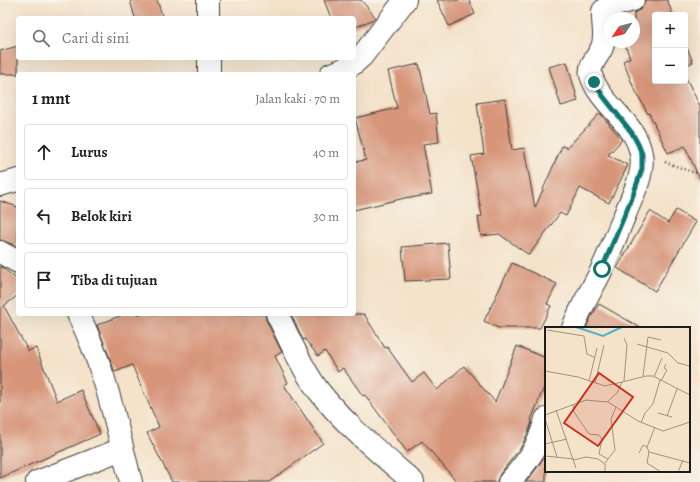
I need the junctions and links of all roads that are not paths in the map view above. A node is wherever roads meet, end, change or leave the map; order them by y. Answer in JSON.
{"nodes":[{"id":1,"x":208,"y":0,"type":"edge"},
{"id":2,"x":405,"y":0,"type":"edge"},
{"id":3,"x":633,"y":0,"type":"edge"},
{"id":4,"x":208,"y":16,"type":"edge"},
{"id":5,"x":209,"y":60,"type":"edge"},
{"id":6,"x":209,"y":72,"type":"edge"},
{"id":7,"x":337,"y":72,"type":"edge"},
{"id":8,"x":16,"y":181,"type":"edge"},
{"id":9,"x":0,"y":185,"type":"edge"},
{"id":10,"x":0,"y":252,"type":"edge"},
{"id":11,"x":16,"y":261,"type":"edge"},
{"id":12,"x":79,"y":316,"type":"edge"},
{"id":13,"x":278,"y":316,"type":"edge"},
{"id":14,"x":573,"y":327,"type":"edge"},
{"id":15,"x":545,"y":422,"type":"edge"},
{"id":16,"x":122,"y":449,"type":"junction"},
{"id":17,"x":37,"y":482,"type":"edge"},
{"id":18,"x":131,"y":482,"type":"edge"},
{"id":19,"x":413,"y":482,"type":"edge"},
{"id":20,"x":509,"y":482,"type":"edge"}],
"edges":[{"from":1,"to":4,"type":"street"},
{"from":2,"to":7,"type":"street"},
{"from":3,"to":14,"type":"street"},
{"from":5,"to":6,"type":"street"},
{"from":8,"to":9,"type":"street"},
{"from":10,"to":11,"type":"street"},
{"from":12,"to":16,"type":"street"},
{"from":13,"to":19,"type":"street"},
{"from":15,"to":20,"type":"street"},
{"from":16,"to":17,"type":"street"},
{"from":16,"to":18,"type":"street"}]}
